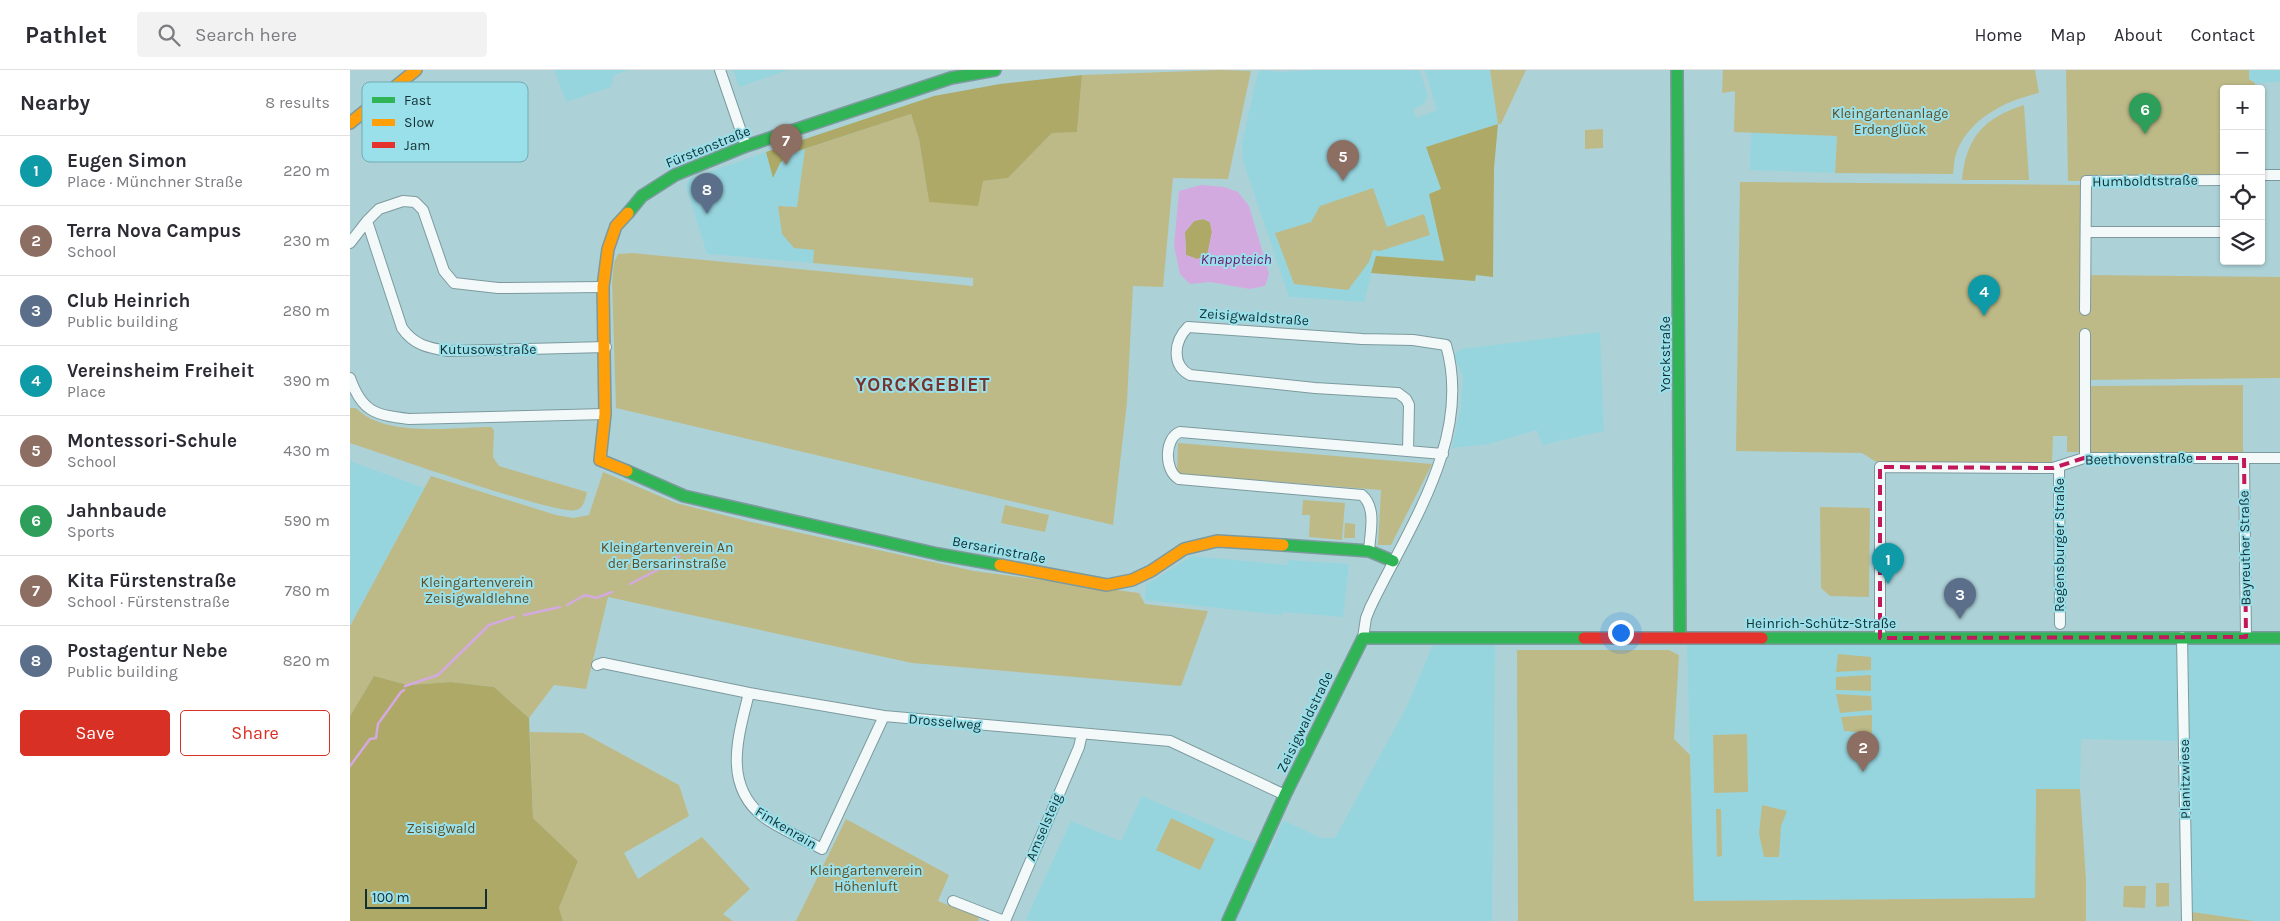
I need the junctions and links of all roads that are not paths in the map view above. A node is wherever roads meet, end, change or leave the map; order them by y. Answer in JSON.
{"nodes":[{"id":1,"x":416,"y":70,"type":"edge"},
{"id":2,"x":720,"y":70,"type":"edge"},
{"id":3,"x":995,"y":70,"type":"edge"},
{"id":4,"x":1677,"y":70,"type":"edge"},
{"id":5,"x":401,"y":82,"type":"edge"},
{"id":6,"x":362,"y":113,"type":"edge"},
{"id":7,"x":350,"y":123,"type":"edge"},
{"id":8,"x":746,"y":146,"type":"junction"},
{"id":9,"x":2265,"y":175,"type":"edge"},
{"id":10,"x":2280,"y":175,"type":"edge"},
{"id":11,"x":2220,"y":180,"type":"edge"},
{"id":12,"x":366,"y":221,"type":"junction"},
{"id":13,"x":2086,"y":232,"type":"junction"},
{"id":14,"x":2220,"y":232,"type":"edge"},
{"id":15,"x":350,"y":244,"type":"edge"},
{"id":16,"x":603,"y":287,"type":"junction"},
{"id":17,"x":2086,"y":310,"type":"dead end"},
{"id":18,"x":2085,"y":334,"type":"dead end"},
{"id":19,"x":606,"y":347,"type":"junction"},
{"id":20,"x":350,"y":378,"type":"edge"},
{"id":21,"x":605,"y":414,"type":"junction"},
{"id":22,"x":1408,"y":451,"type":"junction"},
{"id":23,"x":1443,"y":454,"type":"junction"},
{"id":24,"x":2085,"y":458,"type":"junction"},
{"id":25,"x":2244,"y":458,"type":"junction"},
{"id":26,"x":2280,"y":458,"type":"edge"},
{"id":27,"x":600,"y":460,"type":"joint"},
{"id":28,"x":2059,"y":466,"type":"junction"},
{"id":29,"x":1369,"y":551,"type":"junction"},
{"id":30,"x":1393,"y":561,"type":"junction"},
{"id":31,"x":2060,"y":624,"type":"dead end"},
{"id":32,"x":2246,"y":637,"type":"junction"},
{"id":33,"x":1363,"y":638,"type":"junction"},
{"id":34,"x":1680,"y":638,"type":"junction"},
{"id":35,"x":1880,"y":638,"type":"junction"},
{"id":36,"x":2182,"y":638,"type":"junction"},
{"id":37,"x":2280,"y":638,"type":"edge"},
{"id":38,"x":597,"y":665,"type":"dead end"},
{"id":39,"x":749,"y":693,"type":"junction"},
{"id":40,"x":884,"y":716,"type":"junction"},
{"id":41,"x":1082,"y":734,"type":"junction"},
{"id":42,"x":1285,"y":795,"type":"junction"},
{"id":43,"x":953,"y":901,"type":"dead end"},
{"id":44,"x":1005,"y":921,"type":"edge"},
{"id":45,"x":1228,"y":921,"type":"edge"},
{"id":46,"x":2187,"y":921,"type":"edge"}],
"edges":[{"from":1,"to":5,"type":"street"},
{"from":2,"to":8,"type":"street"},
{"from":3,"to":8,"type":"street","name":"Fürstenstraße"},
{"from":4,"to":34,"type":"street","name":"Yorckstraße"},
{"from":6,"to":7,"type":"street"},
{"from":8,"to":16,"type":"street","name":"Fürstenstraße"},
{"from":9,"to":10,"type":"street"},
{"from":11,"to":13,"type":"street","name":"Humboldtstraße"},
{"from":12,"to":15,"type":"street"},
{"from":12,"to":16,"type":"street"},
{"from":12,"to":19,"type":"street","name":"Kutusowstraße"},
{"from":13,"to":14,"type":"street"},
{"from":13,"to":17,"type":"street","name":"Humboldtstraße"},
{"from":16,"to":19,"type":"street","name":"Fürstenstraße"},
{"from":18,"to":24,"type":"street"},
{"from":19,"to":21,"type":"street","name":"Fürstenstraße"},
{"from":20,"to":21,"type":"street"},
{"from":21,"to":27,"type":"street","name":"Fürstenstraße"},
{"from":22,"to":23,"type":"street"},
{"from":22,"to":23,"type":"street","name":"Zeisigwaldstraße"},
{"from":22,"to":29,"type":"street"},
{"from":23,"to":30,"type":"street","name":"Zeisigwaldstraße"},
{"from":24,"to":25,"type":"street","name":"Beethovenstraße"},
{"from":24,"to":28,"type":"street","name":"Beethovenstraße"},
{"from":25,"to":26,"type":"street","name":"Beethovenstraße"},
{"from":25,"to":32,"type":"street","name":"Bayreuther Straße"},
{"from":27,"to":29,"type":"street","name":"Bersarinstraße"},
{"from":28,"to":31,"type":"street","name":"Regensburger Straße"},
{"from":28,"to":35,"type":"street","name":"Beethovenstraße"},
{"from":29,"to":30,"type":"street","name":"Bersarinstraße"},
{"from":30,"to":33,"type":"street","name":"Zeisigwaldstraße"},
{"from":32,"to":36,"type":"street","name":"Heinrich-Schütz-Straße"},
{"from":32,"to":37,"type":"street","name":"Heinrich-Schütz-Straße"},
{"from":33,"to":34,"type":"street","name":"Heinrich-Schütz-Straße"},
{"from":33,"to":42,"type":"street","name":"Zeisigwaldstraße"},
{"from":34,"to":35,"type":"street","name":"Heinrich-Schütz-Straße"},
{"from":35,"to":36,"type":"street","name":"Heinrich-Schütz-Straße"},
{"from":36,"to":46,"type":"street","name":"Planitzwiese"},
{"from":38,"to":39,"type":"street","name":"Drosselweg"},
{"from":39,"to":40,"type":"street","name":"Drosselweg"},
{"from":39,"to":40,"type":"street","name":"Finkenrain"},
{"from":40,"to":41,"type":"street","name":"Drosselweg"},
{"from":41,"to":42,"type":"street","name":"Drosselweg"},
{"from":41,"to":44,"type":"street","name":"Amselsteig"},
{"from":42,"to":45,"type":"street","name":"Zeisigwaldstraße"},
{"from":43,"to":44,"type":"street","name":"Amselsteig"}]}
